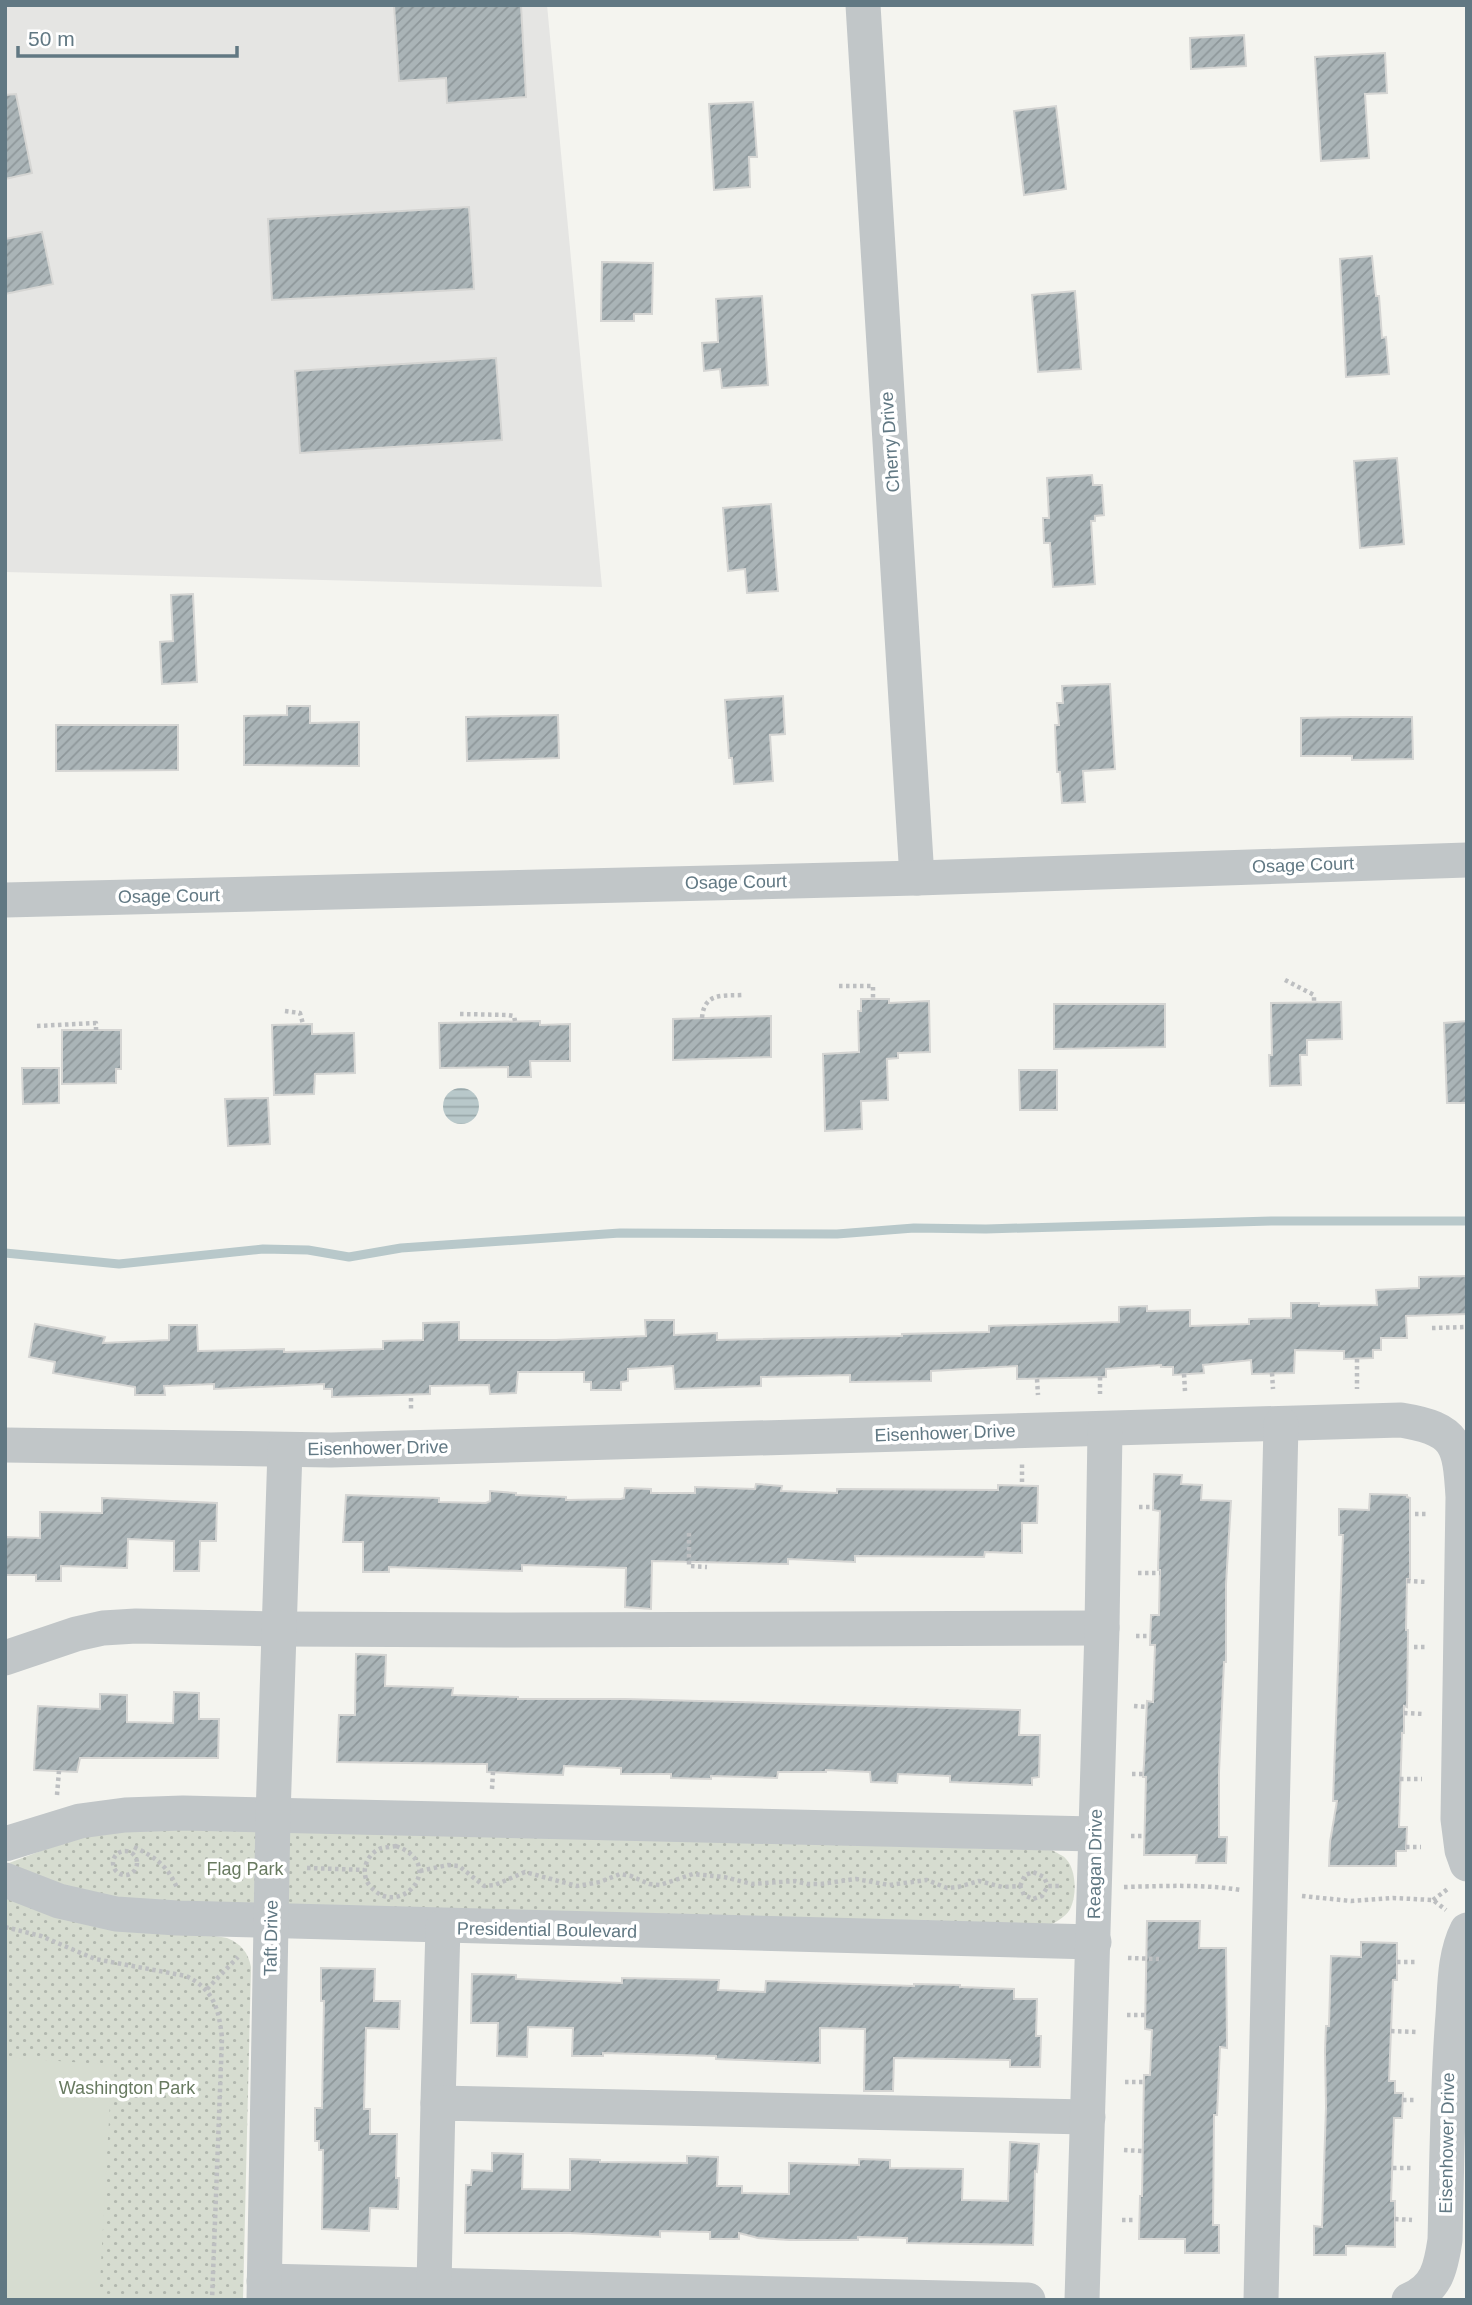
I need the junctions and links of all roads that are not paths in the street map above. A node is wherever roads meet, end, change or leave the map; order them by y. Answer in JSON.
{"nodes":[{"id":1,"x":863,"y":5,"type":"edge"},
{"id":2,"x":1467,"y":860,"type":"edge"},
{"id":3,"x":917,"y":878,"type":"junction"},
{"id":4,"x":5,"y":900,"type":"edge"},
{"id":5,"x":1281,"y":1424,"type":"junction"},
{"id":6,"x":1105,"y":1429,"type":"junction"},
{"id":7,"x":5,"y":1444,"type":"edge"},
{"id":8,"x":285,"y":1450,"type":"junction"},
{"id":9,"x":1102,"y":1628,"type":"junction"},
{"id":10,"x":279,"y":1629,"type":"junction"},
{"id":11,"x":5,"y":1658,"type":"edge"},
{"id":12,"x":273,"y":1816,"type":"junction"},
{"id":13,"x":1095,"y":1834,"type":"junction"},
{"id":14,"x":5,"y":1844,"type":"edge"},
{"id":15,"x":1467,"y":1864,"type":"edge"},
{"id":16,"x":5,"y":1880,"type":"edge"},
{"id":17,"x":271,"y":1922,"type":"junction"},
{"id":18,"x":443,"y":1927,"type":"junction"},
{"id":19,"x":1467,"y":1930,"type":"edge"},
{"id":20,"x":1094,"y":1942,"type":"junction"},
{"id":21,"x":438,"y":2103,"type":"junction"},
{"id":22,"x":1088,"y":2117,"type":"junction"},
{"id":23,"x":434,"y":2286,"type":"junction"},
{"id":24,"x":264,"y":2290,"type":"edge"},
{"id":25,"x":1028,"y":2300,"type":"edge"},
{"id":26,"x":1082,"y":2300,"type":"edge"},
{"id":27,"x":1261,"y":2300,"type":"edge"},
{"id":28,"x":1409,"y":2300,"type":"edge"}],
"edges":[{"from":1,"to":3,"type":"street","name":"Cherry Drive"},
{"from":2,"to":3,"type":"street","name":"Osage Court"},
{"from":3,"to":4,"type":"street","name":"Osage Court"},
{"from":5,"to":6,"type":"street","name":"Eisenhower Drive"},
{"from":5,"to":15,"type":"street","name":"Eisenhower Drive"},
{"from":5,"to":27,"type":"street"},
{"from":6,"to":8,"type":"street","name":"Eisenhower Drive"},
{"from":6,"to":9,"type":"street","name":"Reagan Drive"},
{"from":7,"to":8,"type":"street","name":"Eisenhower Drive"},
{"from":8,"to":10,"type":"street","name":"Taft Drive"},
{"from":9,"to":10,"type":"street"},
{"from":9,"to":13,"type":"street","name":"Reagan Drive"},
{"from":10,"to":11,"type":"street"},
{"from":10,"to":12,"type":"street","name":"Taft Drive"},
{"from":12,"to":13,"type":"street"},
{"from":12,"to":14,"type":"street"},
{"from":12,"to":17,"type":"street","name":"Taft Drive"},
{"from":13,"to":20,"type":"street","name":"Reagan Drive"},
{"from":16,"to":17,"type":"street","name":"Presidential Boulevard"},
{"from":17,"to":18,"type":"street","name":"Presidential Boulevard"},
{"from":17,"to":24,"type":"street","name":"Taft Drive"},
{"from":18,"to":20,"type":"street","name":"Presidential Boulevard"},
{"from":18,"to":21,"type":"street"},
{"from":19,"to":28,"type":"street","name":"Eisenhower Drive"},
{"from":20,"to":22,"type":"street","name":"Reagan Drive"},
{"from":21,"to":22,"type":"street"},
{"from":21,"to":23,"type":"street"},
{"from":22,"to":26,"type":"street","name":"Reagan Drive"},
{"from":23,"to":24,"type":"street"},
{"from":23,"to":25,"type":"street"}]}
